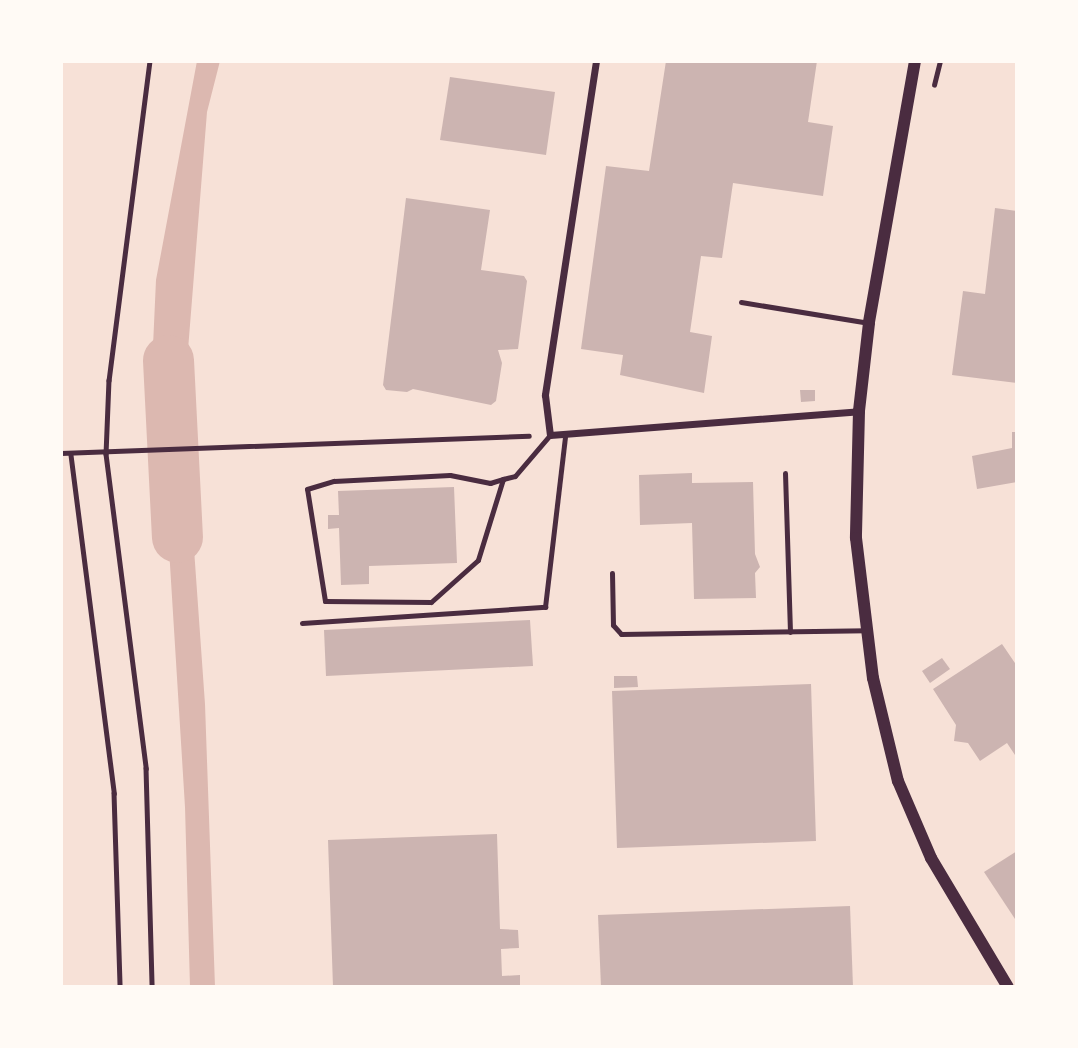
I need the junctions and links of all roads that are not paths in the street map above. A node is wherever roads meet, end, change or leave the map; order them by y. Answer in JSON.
{"nodes":[{"id":1,"x":596,"y":61,"type":"edge"},
{"id":2,"x":915,"y":61,"type":"edge"},
{"id":3,"x":741,"y":302,"type":"dead end"},
{"id":4,"x":869,"y":323,"type":"junction"},
{"id":5,"x":859,"y":411,"type":"junction"},
{"id":6,"x":550,"y":435,"type":"junction"},
{"id":7,"x":565,"y":437,"type":"junction"},
{"id":8,"x":785,"y":473,"type":"dead end"},
{"id":9,"x":503,"y":479,"type":"junction"},
{"id":10,"x":612,"y":573,"type":"dead end"},
{"id":11,"x":302,"y":623,"type":"dead end"},
{"id":12,"x":867,"y":630,"type":"junction"},
{"id":13,"x":790,"y":632,"type":"junction"},
{"id":14,"x":1007,"y":987,"type":"edge"}],
"edges":[{"from":1,"to":6,"type":"street"},
{"from":2,"to":4,"type":"street"},
{"from":3,"to":4,"type":"lane"},
{"from":4,"to":5,"type":"street"},
{"from":5,"to":7,"type":"street"},
{"from":5,"to":12,"type":"street"},
{"from":6,"to":7,"type":"street"},
{"from":6,"to":9,"type":"lane"},
{"from":7,"to":11,"type":"lane"},
{"from":8,"to":13,"type":"lane"},
{"from":9,"to":9,"type":"lane"},
{"from":10,"to":13,"type":"lane"},
{"from":12,"to":13,"type":"lane"},
{"from":12,"to":14,"type":"street"}]}
